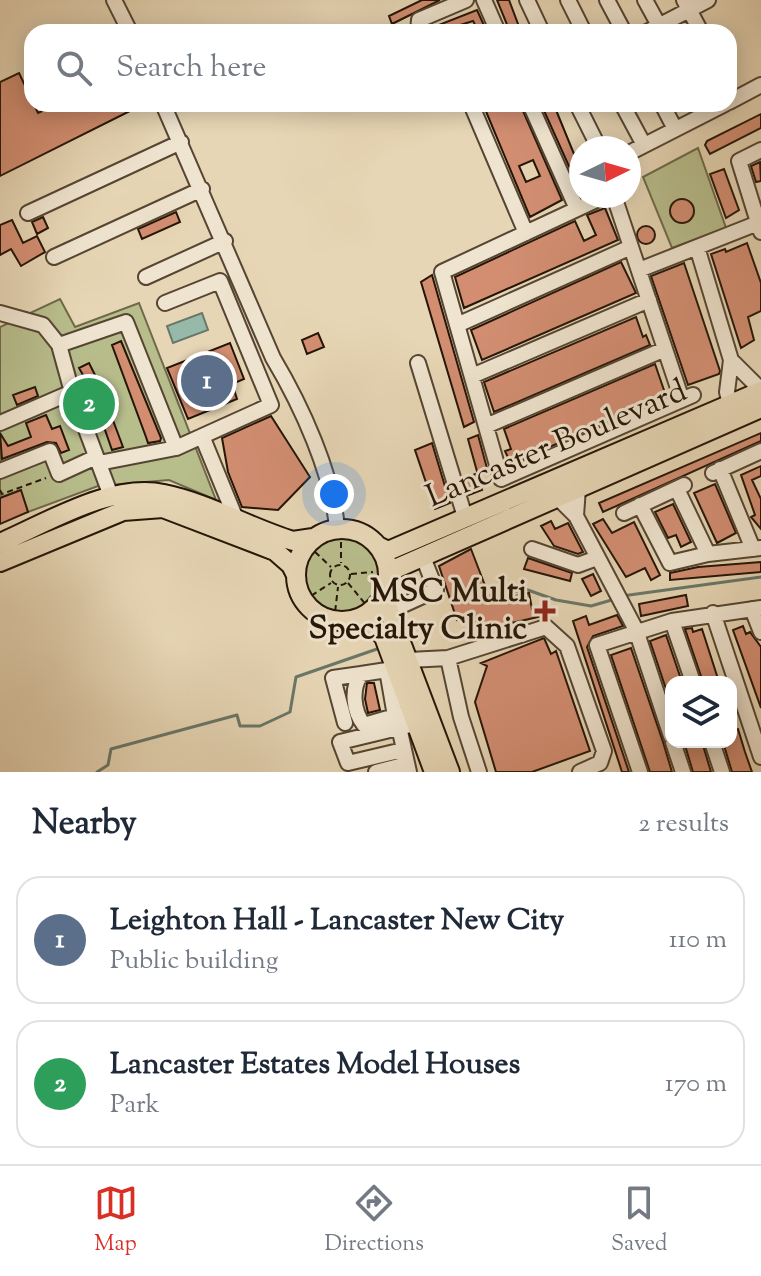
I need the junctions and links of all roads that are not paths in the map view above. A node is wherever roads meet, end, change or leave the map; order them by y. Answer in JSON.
{"nodes":[{"id":1,"x":114,"y":0,"type":"edge"},
{"id":2,"x":466,"y":0,"type":"edge"},
{"id":3,"x":484,"y":0,"type":"edge"},
{"id":4,"x":527,"y":0,"type":"edge"},
{"id":5,"x":568,"y":0,"type":"edge"},
{"id":6,"x":607,"y":0,"type":"edge"},
{"id":7,"x":645,"y":0,"type":"edge"},
{"id":8,"x":708,"y":0,"type":"edge"},
{"id":9,"x":687,"y":5,"type":"edge"},
{"id":10,"x":126,"y":24,"type":"edge"},
{"id":11,"x":424,"y":24,"type":"edge"},
{"id":12,"x":494,"y":24,"type":"edge"},
{"id":13,"x":538,"y":24,"type":"edge"},
{"id":14,"x":580,"y":24,"type":"edge"},
{"id":15,"x":620,"y":24,"type":"edge"},
{"id":16,"x":654,"y":24,"type":"edge"},
{"id":17,"x":663,"y":24,"type":"edge"},
{"id":18,"x":697,"y":24,"type":"edge"},
{"id":19,"x":761,"y":85,"type":"edge"},
{"id":20,"x":737,"y":94,"type":"edge"},
{"id":21,"x":167,"y":112,"type":"edge"},
{"id":22,"x":474,"y":112,"type":"edge"},
{"id":23,"x":534,"y":112,"type":"edge"},
{"id":24,"x":581,"y":112,"type":"edge"},
{"id":25,"x":626,"y":112,"type":"edge"},
{"id":26,"x":666,"y":112,"type":"edge"},
{"id":27,"x":699,"y":112,"type":"edge"},
{"id":28,"x":675,"y":129,"type":"junction"},
{"id":29,"x":593,"y":136,"type":"edge"},
{"id":30,"x":181,"y":142,"type":"junction"},
{"id":31,"x":644,"y":145,"type":"junction"},
{"id":32,"x":641,"y":147,"type":"edge"},
{"id":33,"x":761,"y":150,"type":"edge"},
{"id":34,"x":202,"y":189,"type":"junction"},
{"id":35,"x":618,"y":208,"type":"edge"},
{"id":36,"x":577,"y":209,"type":"joint"},
{"id":37,"x":28,"y":213,"type":"dead end"},
{"id":38,"x":760,"y":228,"type":"edge"},
{"id":39,"x":526,"y":233,"type":"junction"},
{"id":40,"x":225,"y":241,"type":"junction"},
{"id":41,"x":631,"y":247,"type":"junction"},
{"id":42,"x":697,"y":247,"type":"junction"},
{"id":43,"x":54,"y":257,"type":"dead end"},
{"id":44,"x":639,"y":270,"type":"junction"},
{"id":45,"x":146,"y":277,"type":"dead end"},
{"id":46,"x":649,"y":300,"type":"junction"},
{"id":47,"x":165,"y":303,"type":"dead end"},
{"id":48,"x":0,"y":313,"type":"edge"},
{"id":49,"x":457,"y":325,"type":"junction"},
{"id":50,"x":59,"y":345,"type":"junction"},
{"id":51,"x":665,"y":349,"type":"junction"},
{"id":52,"x":731,"y":360,"type":"junction"},
{"id":53,"x":418,"y":363,"type":"dead end"},
{"id":54,"x":472,"y":376,"type":"junction"},
{"id":55,"x":761,"y":391,"type":"edge"},
{"id":56,"x":72,"y":392,"type":"junction"},
{"id":57,"x":730,"y":404,"type":"junction"},
{"id":58,"x":761,"y":408,"type":"edge"},
{"id":59,"x":0,"y":423,"type":"edge"},
{"id":60,"x":486,"y":426,"type":"junction"},
{"id":61,"x":202,"y":436,"type":"junction"},
{"id":62,"x":176,"y":448,"type":"junction"},
{"id":63,"x":761,"y":451,"type":"edge"},
{"id":64,"x":98,"y":460,"type":"junction"},
{"id":65,"x":0,"y":471,"type":"edge"},
{"id":66,"x":578,"y":488,"type":"junction"},
{"id":67,"x":111,"y":496,"type":"junction"},
{"id":68,"x":558,"y":498,"type":"junction"},
{"id":69,"x":640,"y":505,"type":"junction"},
{"id":70,"x":624,"y":513,"type":"dead end"},
{"id":71,"x":576,"y":516,"type":"junction"},
{"id":72,"x":465,"y":517,"type":"junction"},
{"id":73,"x":236,"y":519,"type":"junction"},
{"id":74,"x":339,"y":529,"type":"junction"},
{"id":75,"x":310,"y":541,"type":"junction"},
{"id":76,"x":0,"y":543,"type":"edge"},
{"id":77,"x":378,"y":546,"type":"junction"},
{"id":78,"x":757,"y":548,"type":"edge"},
{"id":79,"x":532,"y":549,"type":"dead end"},
{"id":80,"x":708,"y":554,"type":"junction"},
{"id":81,"x":423,"y":557,"type":"junction"},
{"id":82,"x":597,"y":558,"type":"junction"},
{"id":83,"x":0,"y":562,"type":"edge"},
{"id":84,"x":295,"y":573,"type":"junction"},
{"id":85,"x":387,"y":577,"type":"junction"},
{"id":86,"x":757,"y":608,"type":"edge"},
{"id":87,"x":713,"y":613,"type":"junction"},
{"id":88,"x":372,"y":614,"type":"junction"},
{"id":89,"x":672,"y":621,"type":"junction"},
{"id":90,"x":634,"y":627,"type":"junction"},
{"id":91,"x":761,"y":632,"type":"edge"},
{"id":92,"x":448,"y":658,"type":"junction"},
{"id":93,"x":397,"y":665,"type":"junction"},
{"id":94,"x":361,"y":674,"type":"junction"},
{"id":95,"x":691,"y":676,"type":"edge"},
{"id":96,"x":414,"y":717,"type":"junction"},
{"id":97,"x":665,"y":718,"type":"edge"},
{"id":98,"x":345,"y":723,"type":"dead end"},
{"id":99,"x":675,"y":748,"type":"edge"},
{"id":100,"x":714,"y":748,"type":"edge"},
{"id":101,"x":761,"y":757,"type":"edge"},
{"id":102,"x":407,"y":762,"type":"edge"},
{"id":103,"x":376,"y":772,"type":"edge"},
{"id":104,"x":434,"y":772,"type":"edge"},
{"id":105,"x":450,"y":772,"type":"edge"},
{"id":106,"x":479,"y":772,"type":"edge"},
{"id":107,"x":580,"y":772,"type":"edge"},
{"id":108,"x":640,"y":772,"type":"edge"},
{"id":109,"x":683,"y":772,"type":"edge"},
{"id":110,"x":722,"y":772,"type":"edge"}],
"edges":[{"from":1,"to":10,"type":"street"},
{"from":2,"to":11,"type":"street"},
{"from":3,"to":12,"type":"street"},
{"from":4,"to":13,"type":"street"},
{"from":5,"to":14,"type":"street"},
{"from":6,"to":15,"type":"street"},
{"from":7,"to":16,"type":"street"},
{"from":8,"to":9,"type":"street"},
{"from":9,"to":17,"type":"street"},
{"from":9,"to":18,"type":"street"},
{"from":19,"to":20,"type":"street"},
{"from":21,"to":30,"type":"street"},
{"from":22,"to":39,"type":"street"},
{"from":23,"to":36,"type":"street"},
{"from":24,"to":29,"type":"street"},
{"from":25,"to":31,"type":"street"},
{"from":26,"to":28,"type":"street"},
{"from":27,"to":28,"type":"street"},
{"from":28,"to":31,"type":"street"},
{"from":30,"to":34,"type":"street"},
{"from":30,"to":37,"type":"street"},
{"from":31,"to":32,"type":"street"},
{"from":33,"to":38,"type":"street"},
{"from":34,"to":40,"type":"street"},
{"from":34,"to":43,"type":"street"},
{"from":35,"to":41,"type":"street"},
{"from":36,"to":39,"type":"street"},
{"from":38,"to":42,"type":"street"},
{"from":39,"to":49,"type":"street"},
{"from":40,"to":45,"type":"street"},
{"from":40,"to":74,"type":"street"},
{"from":41,"to":44,"type":"street"},
{"from":41,"to":49,"type":"street"},
{"from":42,"to":44,"type":"street"},
{"from":42,"to":52,"type":"street"},
{"from":44,"to":46,"type":"street"},
{"from":46,"to":51,"type":"street"},
{"from":46,"to":54,"type":"street"},
{"from":47,"to":61,"type":"street"},
{"from":48,"to":50,"type":"street"},
{"from":49,"to":54,"type":"street"},
{"from":50,"to":56,"type":"street"},
{"from":50,"to":62,"type":"street"},
{"from":51,"to":60,"type":"street"},
{"from":51,"to":60,"type":"street"},
{"from":52,"to":55,"type":"street"},
{"from":52,"to":57,"type":"street"},
{"from":53,"to":72,"type":"street"},
{"from":54,"to":60,"type":"street"},
{"from":55,"to":57,"type":"main road","name":"Lancaster Boulevard"},
{"from":56,"to":59,"type":"street"},
{"from":56,"to":64,"type":"street"},
{"from":57,"to":72,"type":"main road","name":"Lancaster Boulevard"},
{"from":58,"to":66,"type":"main road","name":"Lancaster Boulevard"},
{"from":61,"to":62,"type":"street"},
{"from":61,"to":73,"type":"street"},
{"from":62,"to":64,"type":"street"},
{"from":63,"to":78,"type":"street"},
{"from":64,"to":65,"type":"street"},
{"from":64,"to":67,"type":"street"},
{"from":66,"to":68,"type":"main road","name":"Lancaster Boulevard"},
{"from":66,"to":71,"type":"street"},
{"from":67,"to":73,"type":"main road"},
{"from":67,"to":76,"type":"main road"},
{"from":68,"to":71,"type":"street"},
{"from":68,"to":81,"type":"main road","name":"Lancaster Boulevard"},
{"from":69,"to":70,"type":"street"},
{"from":69,"to":80,"type":"street"},
{"from":69,"to":80,"type":"street"},
{"from":71,"to":82,"type":"street"},
{"from":72,"to":77,"type":"main road","name":"Lancaster Boulevard"},
{"from":73,"to":75,"type":"main road"},
{"from":74,"to":75,"type":"main road"},
{"from":74,"to":77,"type":"main road"},
{"from":75,"to":84,"type":"main road"},
{"from":77,"to":85,"type":"main road"},
{"from":78,"to":80,"type":"street"},
{"from":79,"to":82,"type":"street"},
{"from":81,"to":85,"type":"main road","name":"Lancaster Boulevard"},
{"from":81,"to":88,"type":"street"},
{"from":82,"to":90,"type":"street"},
{"from":83,"to":84,"type":"main road"},
{"from":84,"to":88,"type":"main road"},
{"from":85,"to":88,"type":"main road"},
{"from":86,"to":87,"type":"street"},
{"from":86,"to":91,"type":"street"},
{"from":87,"to":89,"type":"street"},
{"from":87,"to":101,"type":"street"},
{"from":88,"to":93,"type":"main road"},
{"from":88,"to":93,"type":"main road"},
{"from":89,"to":90,"type":"street"},
{"from":89,"to":95,"type":"street"},
{"from":90,"to":97,"type":"street"},
{"from":90,"to":108,"type":"street"},
{"from":92,"to":93,"type":"street"},
{"from":92,"to":106,"type":"street"},
{"from":92,"to":107,"type":"street"},
{"from":93,"to":94,"type":"street"},
{"from":93,"to":96,"type":"main road"},
{"from":93,"to":96,"type":"street"},
{"from":94,"to":96,"type":"street"},
{"from":94,"to":98,"type":"street"},
{"from":96,"to":102,"type":"street"},
{"from":96,"to":102,"type":"street"},
{"from":96,"to":104,"type":"main road"},
{"from":96,"to":105,"type":"main road"},
{"from":99,"to":109,"type":"street"},
{"from":100,"to":110,"type":"street"},
{"from":102,"to":103,"type":"street"}]}
